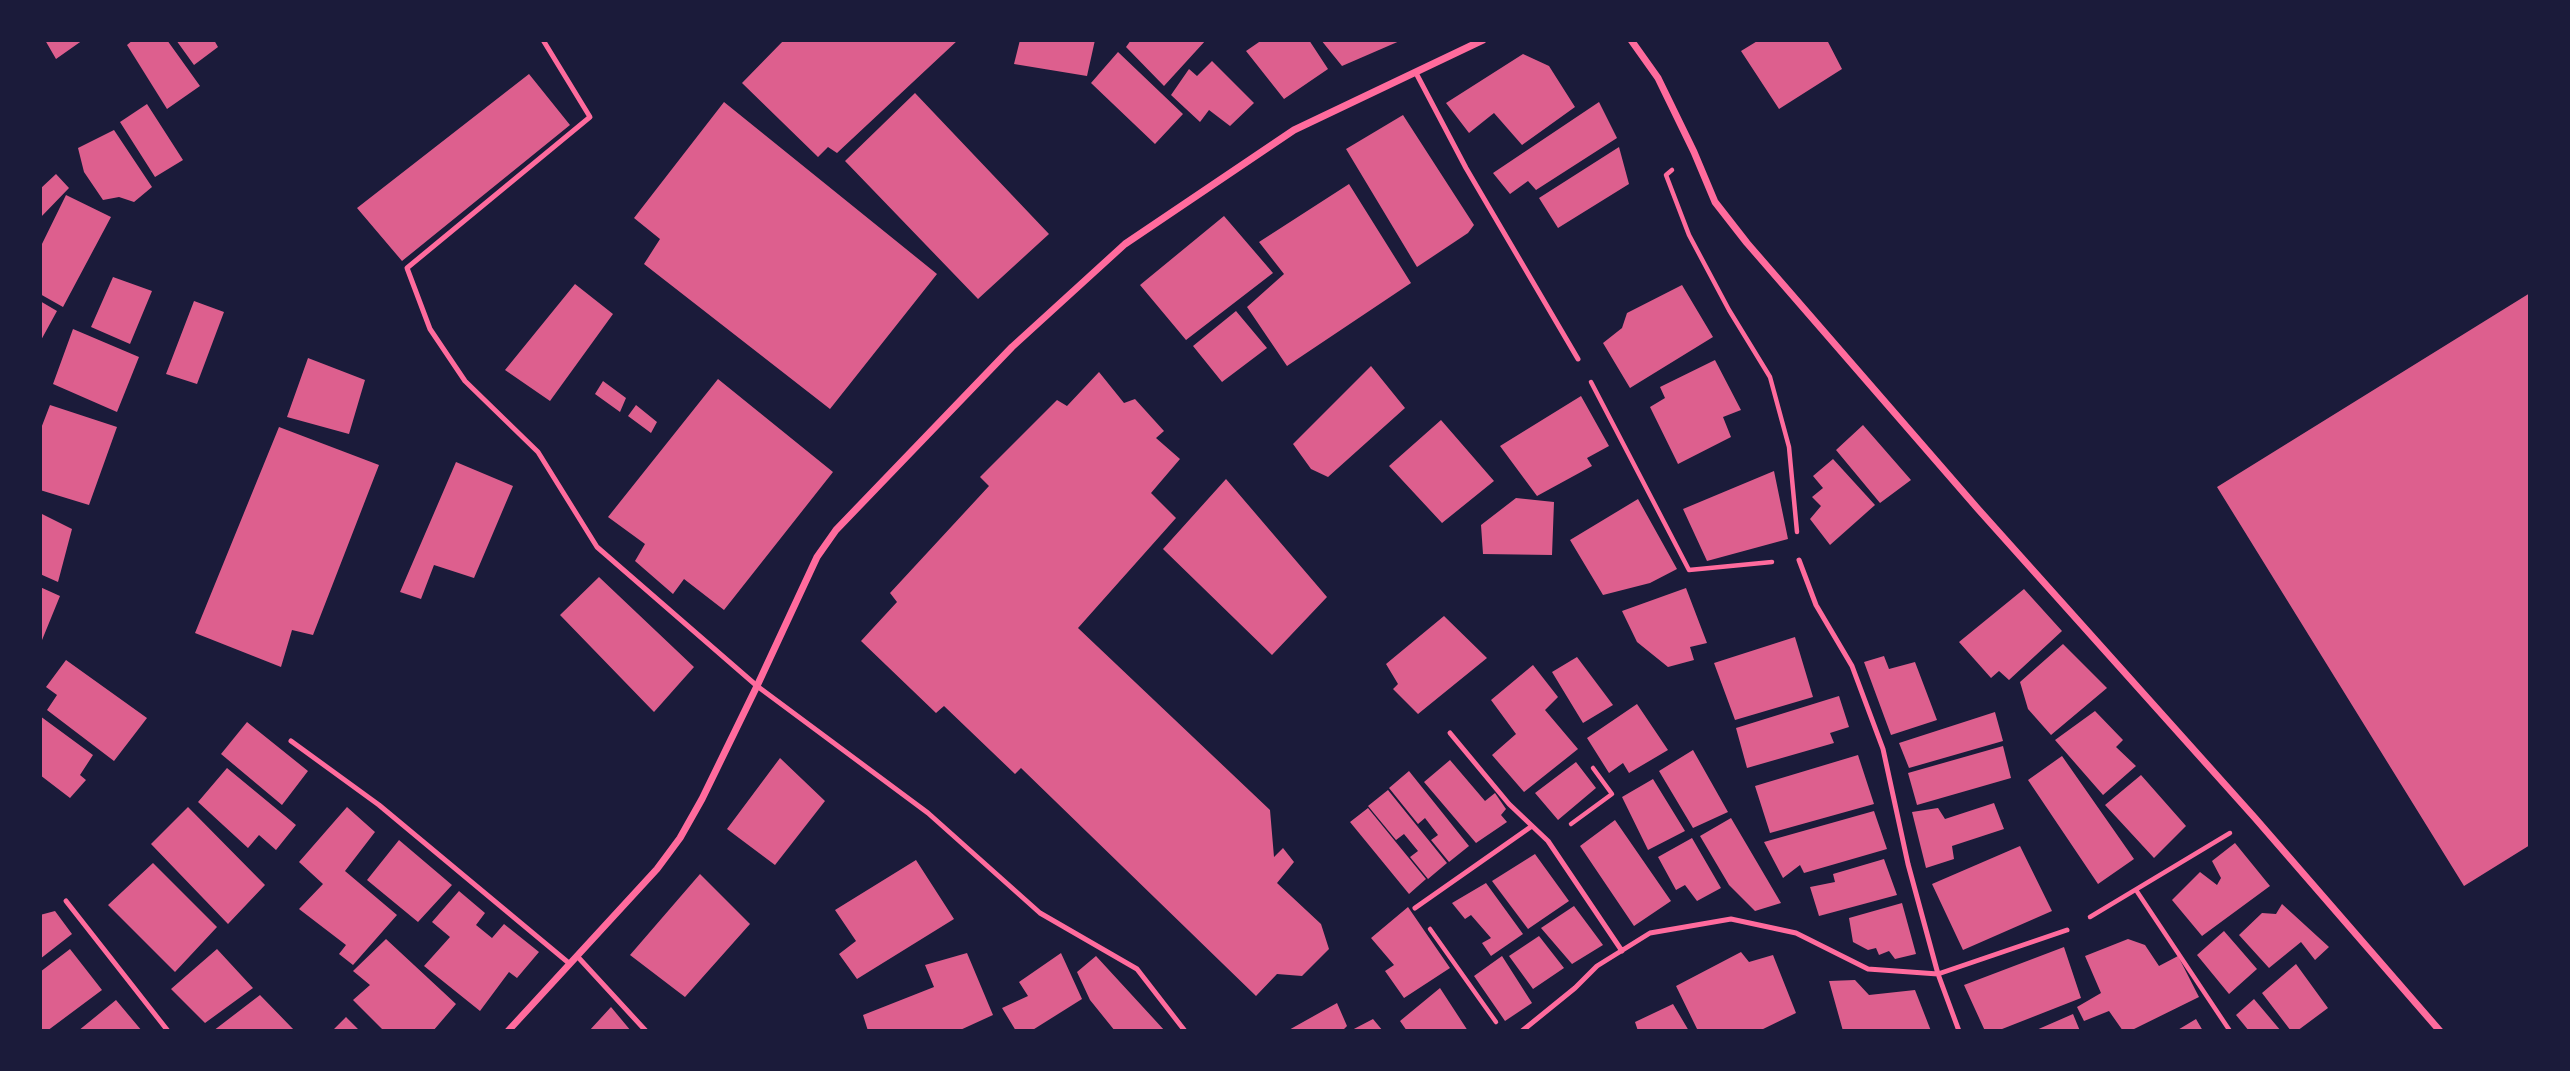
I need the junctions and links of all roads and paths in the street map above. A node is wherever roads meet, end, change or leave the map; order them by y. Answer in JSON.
{"nodes":[{"id":1,"x":543,"y":40,"type":"edge"},
{"id":2,"x":1483,"y":40,"type":"edge"},
{"id":3,"x":1631,"y":40,"type":"edge"},
{"id":4,"x":1416,"y":73,"type":"junction"},
{"id":5,"x":1694,"y":152,"type":"junction"},
{"id":6,"x":1578,"y":359,"type":"joint"},
{"id":7,"x":1799,"y":559,"type":"junction"},
{"id":8,"x":757,"y":686,"type":"junction"},
{"id":9,"x":1450,"y":733,"type":"dead end"},
{"id":10,"x":291,"y":741,"type":"dead end"},
{"id":11,"x":1593,"y":768,"type":"dead end"},
{"id":12,"x":2255,"y":818,"type":"junction"},
{"id":13,"x":1532,"y":825,"type":"junction"},
{"id":14,"x":1548,"y":841,"type":"junction"},
{"id":15,"x":2136,"y":890,"type":"junction"},
{"id":16,"x":65,"y":901,"type":"dead end"},
{"id":17,"x":1415,"y":908,"type":"joint"},
{"id":18,"x":2067,"y":930,"type":"joint"},
{"id":19,"x":1622,"y":951,"type":"junction"},
{"id":20,"x":577,"y":956,"type":"junction"},
{"id":21,"x":570,"y":964,"type":"junction"},
{"id":22,"x":1938,"y":974,"type":"junction"},
{"id":23,"x":1533,"y":1022,"type":"junction"},
{"id":24,"x":168,"y":1031,"type":"edge"},
{"id":25,"x":508,"y":1031,"type":"edge"},
{"id":26,"x":646,"y":1031,"type":"edge"},
{"id":27,"x":1185,"y":1031,"type":"edge"},
{"id":28,"x":1503,"y":1031,"type":"edge"},
{"id":29,"x":1522,"y":1031,"type":"edge"},
{"id":30,"x":1531,"y":1031,"type":"edge"},
{"id":31,"x":1959,"y":1031,"type":"edge"},
{"id":32,"x":2230,"y":1031,"type":"edge"},
{"id":33,"x":2440,"y":1031,"type":"edge"}],
"edges":[{"from":1,"to":8,"type":"lane"},
{"from":2,"to":4,"type":"street"},
{"from":3,"to":5,"type":"street"},
{"from":4,"to":6,"type":"lane"},
{"from":4,"to":8,"type":"street"},
{"from":5,"to":7,"type":"path"},
{"from":5,"to":12,"type":"street"},
{"from":6,"to":7,"type":"path"},
{"from":7,"to":22,"type":"lane"},
{"from":8,"to":20,"type":"street"},
{"from":8,"to":27,"type":"lane"},
{"from":9,"to":13,"type":"lane"},
{"from":10,"to":21,"type":"lane"},
{"from":11,"to":14,"type":"path"},
{"from":12,"to":15,"type":"path"},
{"from":12,"to":33,"type":"street"},
{"from":13,"to":14,"type":"lane"},
{"from":13,"to":17,"type":"lane"},
{"from":14,"to":19,"type":"lane"},
{"from":15,"to":18,"type":"path"},
{"from":15,"to":32,"type":"path"},
{"from":16,"to":24,"type":"lane"},
{"from":17,"to":28,"type":"path"},
{"from":18,"to":22,"type":"lane"},
{"from":19,"to":22,"type":"lane"},
{"from":19,"to":23,"type":"lane"},
{"from":20,"to":21,"type":"street"},
{"from":20,"to":26,"type":"lane"},
{"from":21,"to":25,"type":"street"},
{"from":22,"to":31,"type":"lane"},
{"from":23,"to":29,"type":"lane"},
{"from":23,"to":30,"type":"lane"}]}
